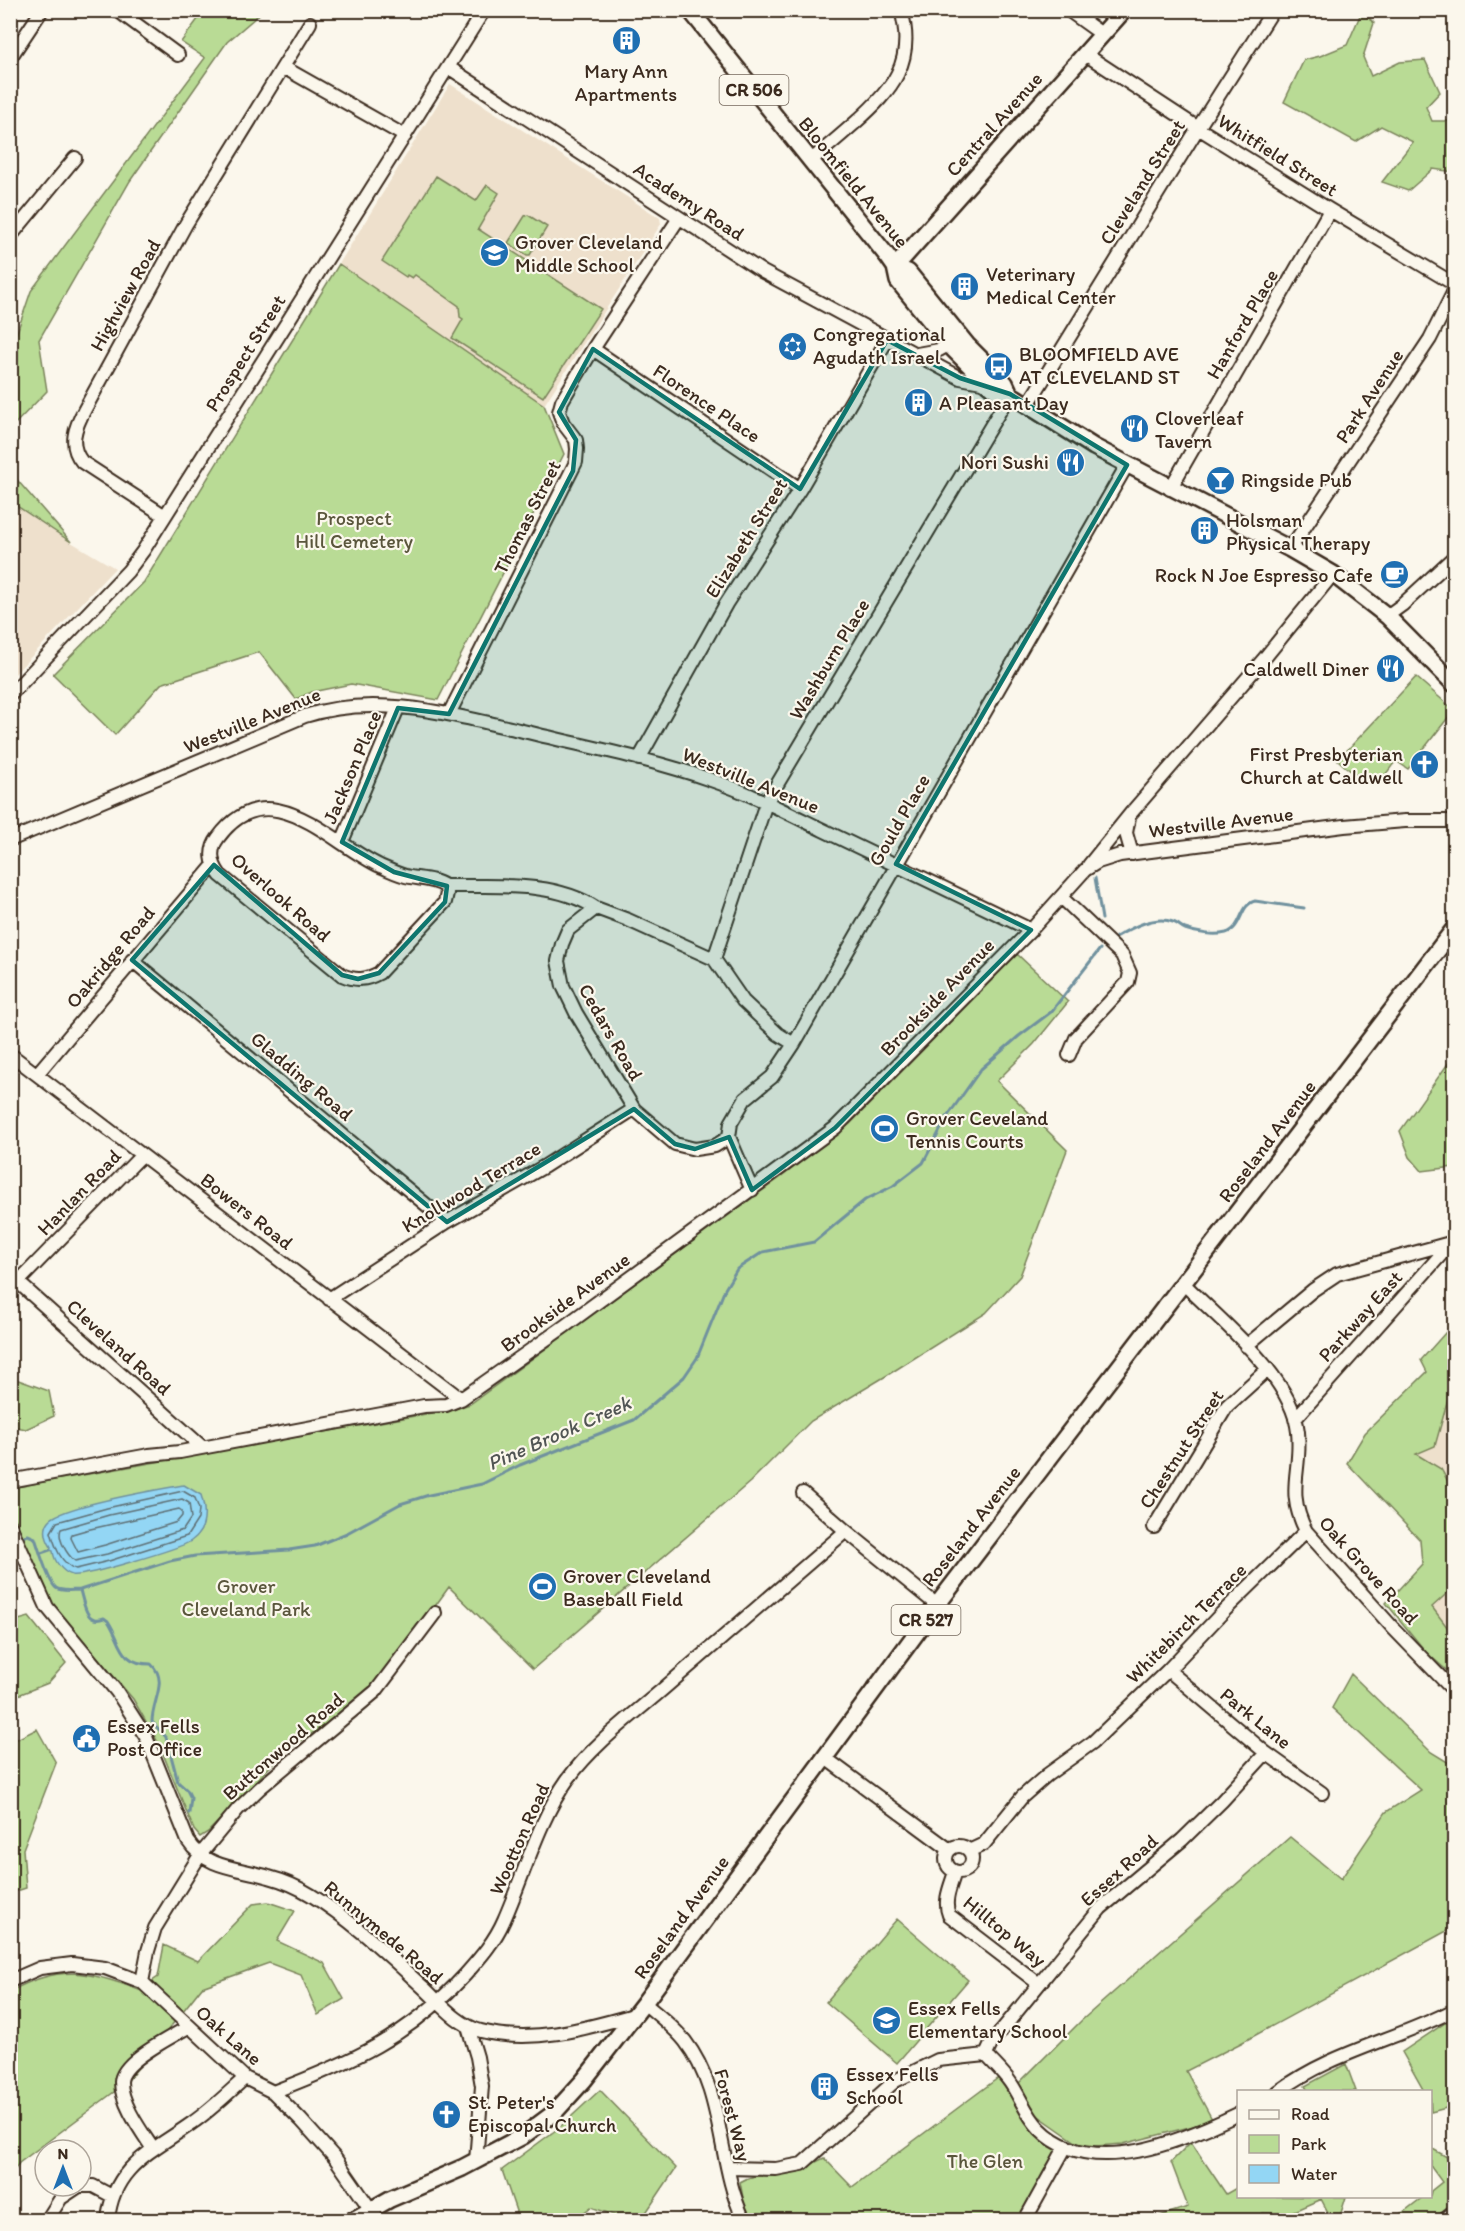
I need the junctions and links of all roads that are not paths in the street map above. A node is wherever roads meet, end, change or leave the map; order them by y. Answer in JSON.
{"nodes":[{"id":1,"x":42,"y":10,"type":"edge"},
{"id":2,"x":117,"y":10,"type":"edge"},
{"id":3,"x":484,"y":10,"type":"edge"},
{"id":4,"x":690,"y":10,"type":"edge"},
{"id":5,"x":901,"y":10,"type":"edge"},
{"id":6,"x":1068,"y":10,"type":"edge"},
{"id":7,"x":1124,"y":10,"type":"edge"},
{"id":8,"x":1273,"y":10,"type":"edge"},
{"id":9,"x":310,"y":23,"type":"dead end"},
{"id":10,"x":1103,"y":35,"type":"junction"},
{"id":11,"x":1084,"y":54,"type":"junction"},
{"id":12,"x":178,"y":55,"type":"dead end"},
{"id":13,"x":10,"y":58,"type":"edge"},
{"id":14,"x":283,"y":67,"type":"junction"},
{"id":15,"x":448,"y":67,"type":"junction"},
{"id":16,"x":1198,"y":128,"type":"junction"},
{"id":17,"x":405,"y":136,"type":"junction"},
{"id":18,"x":75,"y":158,"type":"dead end"},
{"id":19,"x":810,"y":161,"type":"junction"},
{"id":20,"x":1330,"y":210,"type":"junction"},
{"id":21,"x":679,"y":218,"type":"junction"},
{"id":22,"x":10,"y":237,"type":"edge"},
{"id":23,"x":895,"y":267,"type":"junction"},
{"id":24,"x":1455,"y":284,"type":"edge"},
{"id":25,"x":1455,"y":291,"type":"edge"},
{"id":26,"x":887,"y":340,"type":"junction"},
{"id":27,"x":955,"y":341,"type":"junction"},
{"id":28,"x":593,"y":349,"type":"junction"},
{"id":29,"x":917,"y":354,"type":"junction"},
{"id":30,"x":987,"y":383,"type":"junction"},
{"id":31,"x":1010,"y":394,"type":"junction"},
{"id":32,"x":1027,"y":406,"type":"junction"},
{"id":33,"x":1127,"y":465,"type":"junction"},
{"id":34,"x":800,"y":489,"type":"junction"},
{"id":35,"x":1170,"y":489,"type":"junction"},
{"id":36,"x":165,"y":516,"type":"junction"},
{"id":37,"x":1290,"y":549,"type":"junction"},
{"id":38,"x":1455,"y":557,"type":"edge"},
{"id":39,"x":1333,"y":574,"type":"junction"},
{"id":40,"x":1387,"y":616,"type":"junction"},
{"id":41,"x":1455,"y":684,"type":"edge"},
{"id":42,"x":10,"y":694,"type":"edge"},
{"id":43,"x":398,"y":708,"type":"junction"},
{"id":44,"x":448,"y":714,"type":"junction"},
{"id":45,"x":639,"y":759,"type":"junction"},
{"id":46,"x":766,"y":803,"type":"junction"},
{"id":47,"x":1131,"y":813,"type":"junction"},
{"id":48,"x":1455,"y":821,"type":"edge"},
{"id":49,"x":10,"y":840,"type":"edge"},
{"id":50,"x":342,"y":842,"type":"junction"},
{"id":51,"x":1132,"y":854,"type":"junction"},
{"id":52,"x":896,"y":864,"type":"junction"},
{"id":53,"x":214,"y":865,"type":"junction"},
{"id":54,"x":1085,"y":870,"type":"junction"},
{"id":55,"x":445,"y":886,"type":"junction"},
{"id":56,"x":1061,"y":897,"type":"junction"},
{"id":57,"x":596,"y":908,"type":"junction"},
{"id":58,"x":1455,"y":929,"type":"edge"},
{"id":59,"x":1031,"y":930,"type":"junction"},
{"id":60,"x":714,"y":959,"type":"junction"},
{"id":61,"x":132,"y":960,"type":"junction"},
{"id":62,"x":794,"y":1044,"type":"junction"},
{"id":63,"x":10,"y":1054,"type":"edge"},
{"id":64,"x":1069,"y":1055,"type":"dead end"},
{"id":65,"x":37,"y":1074,"type":"junction"},
{"id":66,"x":633,"y":1109,"type":"junction"},
{"id":67,"x":729,"y":1137,"type":"junction"},
{"id":68,"x":142,"y":1155,"type":"junction"},
{"id":69,"x":752,"y":1190,"type":"junction"},
{"id":70,"x":447,"y":1222,"type":"junction"},
{"id":71,"x":1453,"y":1241,"type":"edge"},
{"id":72,"x":14,"y":1279,"type":"edge"},
{"id":73,"x":1184,"y":1284,"type":"junction"},
{"id":74,"x":328,"y":1299,"type":"junction"},
{"id":75,"x":1246,"y":1346,"type":"junction"},
{"id":76,"x":1268,"y":1369,"type":"junction"},
{"id":77,"x":461,"y":1399,"type":"junction"},
{"id":78,"x":1295,"y":1419,"type":"junction"},
{"id":79,"x":202,"y":1447,"type":"junction"},
{"id":80,"x":10,"y":1481,"type":"edge"},
{"id":81,"x":803,"y":1493,"type":"dead end"},
{"id":82,"x":1154,"y":1527,"type":"dead end"},
{"id":83,"x":12,"y":1528,"type":"edge"},
{"id":84,"x":846,"y":1531,"type":"junction"},
{"id":85,"x":1306,"y":1531,"type":"junction"},
{"id":86,"x":937,"y":1605,"type":"junction"},
{"id":87,"x":435,"y":1613,"type":"dead end"},
{"id":88,"x":1168,"y":1670,"type":"junction"},
{"id":89,"x":1455,"y":1691,"type":"edge"},
{"id":90,"x":1266,"y":1753,"type":"junction"},
{"id":91,"x":824,"y":1757,"type":"junction"},
{"id":92,"x":1322,"y":1793,"type":"dead end"},
{"id":93,"x":950,"y":1850,"type":"junction"},
{"id":94,"x":969,"y":1851,"type":"junction"},
{"id":95,"x":200,"y":1855,"type":"junction"},
{"id":96,"x":955,"y":1872,"type":"junction"},
{"id":97,"x":10,"y":1981,"type":"edge"},
{"id":98,"x":142,"y":1982,"type":"junction"},
{"id":99,"x":1040,"y":1984,"type":"junction"},
{"id":100,"x":438,"y":2001,"type":"junction"},
{"id":101,"x":639,"y":2009,"type":"junction"},
{"id":102,"x":1455,"y":2010,"type":"edge"},
{"id":103,"x":188,"y":2027,"type":"junction"},
{"id":104,"x":468,"y":2027,"type":"junction"},
{"id":105,"x":986,"y":2055,"type":"junction"},
{"id":106,"x":245,"y":2078,"type":"junction"},
{"id":107,"x":1279,"y":2090,"type":"edge"},
{"id":108,"x":273,"y":2092,"type":"junction"},
{"id":109,"x":1237,"y":2115,"type":"edge"},
{"id":110,"x":1066,"y":2146,"type":"junction"},
{"id":111,"x":153,"y":2149,"type":"junction"},
{"id":112,"x":476,"y":2161,"type":"junction"},
{"id":113,"x":728,"y":2168,"type":"junction"},
{"id":114,"x":93,"y":2186,"type":"edge"},
{"id":115,"x":112,"y":2196,"type":"junction"},
{"id":116,"x":61,"y":2198,"type":"edge"},
{"id":117,"x":1455,"y":2212,"type":"edge"},
{"id":118,"x":374,"y":2215,"type":"edge"},
{"id":119,"x":47,"y":2220,"type":"edge"},
{"id":120,"x":108,"y":2220,"type":"edge"},
{"id":121,"x":353,"y":2220,"type":"edge"},
{"id":122,"x":744,"y":2220,"type":"edge"},
{"id":123,"x":1025,"y":2220,"type":"edge"},
{"id":124,"x":1444,"y":2220,"type":"edge"}],
"edges":[{"from":1,"to":13,"type":"street"},
{"from":2,"to":12,"type":"street"},
{"from":3,"to":15,"type":"street","name":"Prospect Street"},
{"from":4,"to":19,"type":"main road","name":"Bloomfield Avenue","number":"CR 506"},
{"from":5,"to":19,"type":"street"},
{"from":6,"to":10,"type":"street"},
{"from":7,"to":10,"type":"main road","name":"Central Avenue"},
{"from":8,"to":16,"type":"street","name":"Cleveland Street"},
{"from":9,"to":14,"type":"street","name":"Highview Road"},
{"from":10,"to":11,"type":"main road","name":"Central Avenue"},
{"from":11,"to":16,"type":"street","name":"Whitfield Street"},
{"from":11,"to":23,"type":"main road","name":"Central Avenue"},
{"from":14,"to":17,"type":"street"},
{"from":14,"to":36,"type":"street","name":"Highview Road"},
{"from":15,"to":17,"type":"street","name":"Prospect Street"},
{"from":15,"to":21,"type":"street","name":"Academy Road"},
{"from":16,"to":20,"type":"street","name":"Whitfield Street"},
{"from":16,"to":32,"type":"street","name":"Cleveland Street"},
{"from":17,"to":36,"type":"street","name":"Prospect Street"},
{"from":18,"to":22,"type":"street"},
{"from":19,"to":23,"type":"main road","name":"Bloomfield Avenue","number":"CR 506"},
{"from":20,"to":24,"type":"street","name":"Whitfield Street"},
{"from":20,"to":35,"type":"street","name":"Hanford Place"},
{"from":21,"to":26,"type":"street","name":"Academy Road"},
{"from":21,"to":28,"type":"street","name":"Thomas Street"},
{"from":23,"to":27,"type":"main road","name":"Bloomfield Avenue","number":"CR 506"},
{"from":25,"to":37,"type":"street","name":"Park Avenue"},
{"from":26,"to":29,"type":"street","name":"Academy Road"},
{"from":26,"to":34,"type":"street","name":"Elizabeth Street"},
{"from":27,"to":29,"type":"street"},
{"from":27,"to":30,"type":"main road","name":"Bloomfield Avenue","number":"CR 506"},
{"from":27,"to":31,"type":"main road","name":"Bloomfield Avenue","number":"CR 506"},
{"from":28,"to":34,"type":"street","name":"Florence Place"},
{"from":28,"to":44,"type":"street","name":"Thomas Street"},
{"from":29,"to":30,"type":"street","name":"Academy Road"},
{"from":30,"to":31,"type":"main road","name":"Bloomfield Avenue","number":"CR 506"},
{"from":31,"to":32,"type":"main road","name":"Bloomfield Avenue","number":"CR 506"},
{"from":31,"to":46,"type":"street","name":"Washburn Place"},
{"from":32,"to":33,"type":"main road","name":"Bloomfield Avenue","number":"CR 506"},
{"from":33,"to":35,"type":"main road","name":"Bloomfield Avenue","number":"CR 506"},
{"from":33,"to":52,"type":"street","name":"Gould Place"},
{"from":34,"to":45,"type":"street","name":"Elizabeth Street"},
{"from":35,"to":37,"type":"main road","name":"Bloomfield Avenue","number":"CR 506"},
{"from":36,"to":42,"type":"street","name":"Prospect Street"},
{"from":37,"to":39,"type":"main road","name":"Bloomfield Avenue","number":"CR 506"},
{"from":38,"to":40,"type":"street"},
{"from":39,"to":40,"type":"main road","name":"Bloomfield Avenue","number":"CR 506"},
{"from":39,"to":47,"type":"street"},
{"from":40,"to":41,"type":"main road","name":"Bloomfield Avenue","number":"CR 506"},
{"from":43,"to":44,"type":"street","name":"Westville Avenue"},
{"from":43,"to":49,"type":"street","name":"Westville Avenue"},
{"from":43,"to":50,"type":"street","name":"Jackson Place"},
{"from":44,"to":45,"type":"street","name":"Westville Avenue"},
{"from":45,"to":46,"type":"street","name":"Westville Avenue"},
{"from":46,"to":52,"type":"street","name":"Westville Avenue"},
{"from":46,"to":60,"type":"street","name":"Washburn Place"},
{"from":47,"to":51,"type":"street"},
{"from":47,"to":54,"type":"street"},
{"from":48,"to":51,"type":"street","name":"Westville Avenue"},
{"from":50,"to":53,"type":"street","name":"Overlook Road"},
{"from":50,"to":55,"type":"street","name":"Overlook Road"},
{"from":51,"to":54,"type":"street","name":"Westville Avenue"},
{"from":52,"to":59,"type":"street","name":"Westville Avenue"},
{"from":52,"to":62,"type":"street","name":"Gould Place"},
{"from":53,"to":55,"type":"street","name":"Overlook Road"},
{"from":53,"to":61,"type":"street","name":"Oakridge Road"},
{"from":54,"to":56,"type":"street","name":"Westville Avenue"},
{"from":55,"to":57,"type":"street","name":"Overlook Road"},
{"from":56,"to":59,"type":"street","name":"Westville Avenue"},
{"from":56,"to":64,"type":"street"},
{"from":57,"to":60,"type":"street"},
{"from":57,"to":66,"type":"street","name":"Cedars Road"},
{"from":58,"to":73,"type":"main road","name":"Roseland Avenue","number":"CR 527"},
{"from":59,"to":69,"type":"street","name":"Brookside Avenue"},
{"from":60,"to":62,"type":"street"},
{"from":61,"to":65,"type":"street","name":"Oakridge Road"},
{"from":61,"to":70,"type":"street","name":"Gladding Road"},
{"from":62,"to":67,"type":"street","name":"Gould Place"},
{"from":63,"to":65,"type":"street","name":"Bowers Road"},
{"from":65,"to":68,"type":"street","name":"Bowers Road"},
{"from":66,"to":67,"type":"street","name":"Cedars Road"},
{"from":66,"to":70,"type":"street","name":"Knollwood Terrace"},
{"from":67,"to":69,"type":"street"},
{"from":68,"to":72,"type":"street","name":"Hanlan Road"},
{"from":68,"to":74,"type":"street","name":"Bowers Road"},
{"from":69,"to":77,"type":"street","name":"Brookside Avenue"},
{"from":70,"to":74,"type":"street","name":"Knollwood Terrace"},
{"from":71,"to":75,"type":"street"},
{"from":71,"to":78,"type":"street","name":"Parkway East"},
{"from":72,"to":79,"type":"street","name":"Cleveland Road"},
{"from":73,"to":75,"type":"street","name":"Oak Grove Road"},
{"from":73,"to":86,"type":"main road","name":"Roseland Avenue","number":"CR 527"},
{"from":74,"to":77,"type":"street","name":"Bowers Road"},
{"from":75,"to":76,"type":"street","name":"Oak Grove Road"},
{"from":76,"to":78,"type":"street","name":"Oak Grove Road"},
{"from":76,"to":82,"type":"street","name":"Chestnut Street"},
{"from":77,"to":79,"type":"street","name":"Brookside Avenue"},
{"from":78,"to":85,"type":"street","name":"Oak Grove Road"},
{"from":79,"to":80,"type":"street","name":"Brookside Avenue"},
{"from":81,"to":84,"type":"street"},
{"from":83,"to":95,"type":"street"},
{"from":84,"to":86,"type":"street"},
{"from":84,"to":100,"type":"street","name":"Wootton Road"},
{"from":85,"to":88,"type":"street","name":"Whitebirch Terrace"},
{"from":85,"to":89,"type":"street","name":"Oak Grove Road"},
{"from":86,"to":91,"type":"main road","name":"Roseland Avenue","number":"CR 527"},
{"from":87,"to":95,"type":"street","name":"Buttonwood Road"},
{"from":88,"to":90,"type":"street","name":"Park Lane"},
{"from":88,"to":94,"type":"street","name":"Whitebirch Terrace"},
{"from":90,"to":92,"type":"street","name":"Park Lane"},
{"from":90,"to":99,"type":"street","name":"Essex Road"},
{"from":91,"to":93,"type":"street"},
{"from":91,"to":101,"type":"main road","name":"Roseland Avenue","number":"CR 527"},
{"from":93,"to":94,"type":"street"},
{"from":93,"to":96,"type":"street"},
{"from":94,"to":96,"type":"street"},
{"from":95,"to":98,"type":"street","name":"Buttonwood Road"},
{"from":95,"to":100,"type":"street","name":"Runnymede Road"},
{"from":96,"to":99,"type":"street","name":"Hilltop Way"},
{"from":97,"to":98,"type":"street","name":"Oak Lane"},
{"from":98,"to":103,"type":"street","name":"Oak Lane"},
{"from":99,"to":105,"type":"street","name":"Essex Road"},
{"from":100,"to":104,"type":"street","name":"Runnymede Road"},
{"from":100,"to":108,"type":"street","name":"Wootton Road"},
{"from":101,"to":104,"type":"street","name":"Runnymede Road"},
{"from":101,"to":112,"type":"main road","name":"Roseland Avenue","number":"CR 527"},
{"from":101,"to":113,"type":"street","name":"Forest Way"},
{"from":102,"to":107,"type":"street"},
{"from":103,"to":106,"type":"street","name":"Oak Lane"},
{"from":103,"to":111,"type":"street"},
{"from":104,"to":112,"type":"street"},
{"from":105,"to":110,"type":"street"},
{"from":105,"to":113,"type":"street"},
{"from":106,"to":108,"type":"street","name":"Oak Lane"},
{"from":106,"to":111,"type":"street"},
{"from":108,"to":118,"type":"street","name":"Oak Lane"},
{"from":109,"to":110,"type":"street"},
{"from":110,"to":123,"type":"street"},
{"from":111,"to":115,"type":"street"},
{"from":112,"to":118,"type":"main road","name":"Roseland Avenue","number":"CR 527"},
{"from":113,"to":122,"type":"street","name":"Forest Way"},
{"from":114,"to":115,"type":"street"},
{"from":115,"to":120,"type":"street"},
{"from":116,"to":119,"type":"street"},
{"from":117,"to":124,"type":"street"},
{"from":118,"to":121,"type":"main road","name":"Roseland Avenue","number":"CR 527"}]}
